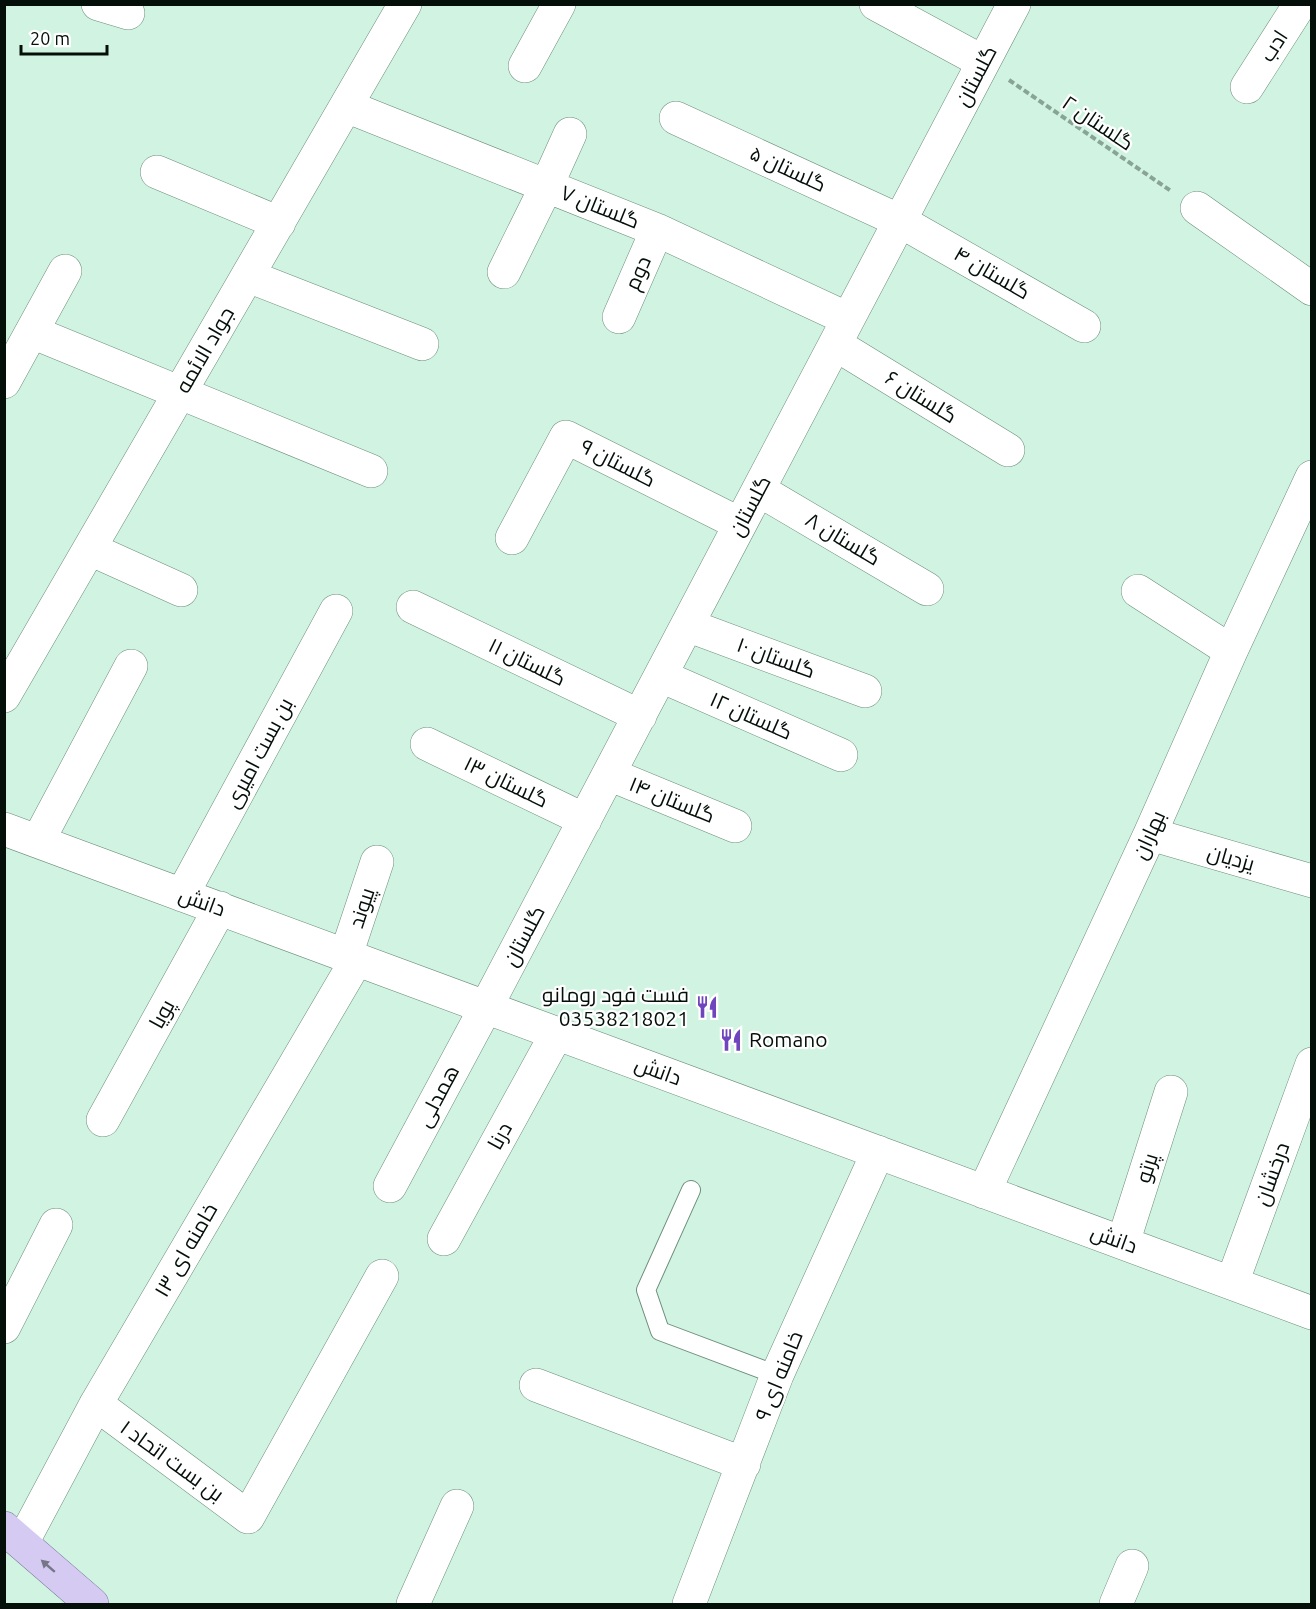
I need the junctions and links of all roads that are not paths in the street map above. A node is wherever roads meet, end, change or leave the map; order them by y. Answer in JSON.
{"nodes":[{"id":1,"x":405,"y":4,"type":"edge"},
{"id":2,"x":559,"y":4,"type":"edge"},
{"id":3,"x":876,"y":4,"type":"edge"},
{"id":4,"x":1014,"y":4,"type":"edge"},
{"id":5,"x":1300,"y":4,"type":"edge"},
{"id":6,"x":983,"y":62,"type":"junction"},
{"id":7,"x":525,"y":66,"type":"dead end"},
{"id":8,"x":1247,"y":87,"type":"dead end"},
{"id":9,"x":346,"y":106,"type":"junction"},
{"id":10,"x":676,"y":117,"type":"dead end"},
{"id":11,"x":570,"y":134,"type":"dead end"},
{"id":12,"x":157,"y":172,"type":"dead end"},
{"id":13,"x":547,"y":185,"type":"junction"},
{"id":14,"x":1197,"y":208,"type":"road end"},
{"id":15,"x":900,"y":221,"type":"junction"},
{"id":16,"x":279,"y":223,"type":"junction"},
{"id":17,"x":657,"y":230,"type":"junction"},
{"id":18,"x":65,"y":271,"type":"dead end"},
{"id":19,"x":504,"y":272,"type":"dead end"},
{"id":20,"x":248,"y":276,"type":"junction"},
{"id":21,"x":1311,"y":289,"type":"edge"},
{"id":22,"x":619,"y":317,"type":"dead end"},
{"id":23,"x":1084,"y":326,"type":"dead end"},
{"id":24,"x":842,"y":331,"type":"junction"},
{"id":25,"x":32,"y":332,"type":"junction"},
{"id":26,"x":422,"y":344,"type":"dead end"},
{"id":27,"x":4,"y":382,"type":"edge"},
{"id":28,"x":180,"y":393,"type":"junction"},
{"id":29,"x":1008,"y":450,"type":"dead end"},
{"id":30,"x":371,"y":471,"type":"dead end"},
{"id":31,"x":1311,"y":477,"type":"edge"},
{"id":32,"x":759,"y":490,"type":"junction"},
{"id":33,"x":740,"y":524,"type":"junction"},
{"id":34,"x":512,"y":538,"type":"dead end"},
{"id":35,"x":90,"y":549,"type":"junction"},
{"id":36,"x":927,"y":589,"type":"dead end"},
{"id":37,"x":181,"y":590,"type":"dead end"},
{"id":38,"x":1138,"y":591,"type":"dead end"},
{"id":39,"x":413,"y":607,"type":"dead end"},
{"id":40,"x":336,"y":611,"type":"dead end"},
{"id":41,"x":687,"y":625,"type":"junction"},
{"id":42,"x":1231,"y":651,"type":"junction"},
{"id":43,"x":131,"y":666,"type":"dead end"},
{"id":44,"x":661,"y":676,"type":"junction"},
{"id":45,"x":865,"y":691,"type":"dead end"},
{"id":46,"x":4,"y":696,"type":"edge"},
{"id":47,"x":640,"y":716,"type":"junction"},
{"id":48,"x":427,"y":744,"type":"dead end"},
{"id":49,"x":841,"y":755,"type":"dead end"},
{"id":50,"x":609,"y":774,"type":"junction"},
{"id":51,"x":585,"y":820,"type":"junction"},
{"id":52,"x":735,"y":826,"type":"dead end"},
{"id":53,"x":4,"y":829,"type":"edge"},
{"id":54,"x":1150,"y":834,"type":"junction"},
{"id":55,"x":38,"y":841,"type":"junction"},
{"id":56,"x":377,"y":862,"type":"dead end"},
{"id":57,"x":1311,"y":881,"type":"edge"},
{"id":58,"x":182,"y":894,"type":"junction"},
{"id":59,"x":220,"y":908,"type":"junction"},
{"id":60,"x":351,"y":957,"type":"junction"},
{"id":61,"x":486,"y":1007,"type":"junction"},
{"id":62,"x":557,"y":1033,"type":"junction"},
{"id":63,"x":1311,"y":1064,"type":"edge"},
{"id":64,"x":1171,"y":1092,"type":"dead end"},
{"id":65,"x":103,"y":1120,"type":"dead end"},
{"id":66,"x":878,"y":1152,"type":"junction"},
{"id":67,"x":390,"y":1185,"type":"dead end"},
{"id":68,"x":691,"y":1190,"type":"dead end"},
{"id":69,"x":984,"y":1192,"type":"junction"},
{"id":70,"x":56,"y":1225,"type":"dead end"},
{"id":71,"x":444,"y":1239,"type":"dead end"},
{"id":72,"x":1124,"y":1243,"type":"junction"},
{"id":73,"x":381,"y":1276,"type":"dead end"},
{"id":74,"x":1232,"y":1283,"type":"junction"},
{"id":75,"x":1311,"y":1313,"type":"edge"},
{"id":76,"x":4,"y":1328,"type":"edge"},
{"id":77,"x":777,"y":1375,"type":"junction"},
{"id":78,"x":536,"y":1385,"type":"dead end"},
{"id":79,"x":96,"y":1404,"type":"junction"},
{"id":80,"x":744,"y":1464,"type":"junction"},
{"id":81,"x":457,"y":1506,"type":"dead end"},
{"id":82,"x":13,"y":1536,"type":"edge"},
{"id":83,"x":1132,"y":1566,"type":"dead end"},
{"id":84,"x":92,"y":1605,"type":"edge"},
{"id":85,"x":413,"y":1605,"type":"edge"},
{"id":86,"x":688,"y":1605,"type":"edge"},
{"id":87,"x":1116,"y":1605,"type":"edge"}],
"edges":[{"from":1,"to":9,"type":"street","name":"جواد الائمه"},
{"from":2,"to":7,"type":"street"},
{"from":3,"to":6,"type":"street"},
{"from":4,"to":6,"type":"street","name":"گلستان"},
{"from":5,"to":8,"type":"street","name":"ادب"},
{"from":6,"to":15,"type":"street","name":"گلستان"},
{"from":9,"to":13,"type":"street","name":"گلستان ۷"},
{"from":9,"to":16,"type":"street","name":"جواد الائمه"},
{"from":10,"to":15,"type":"street","name":"گلستان ۵"},
{"from":11,"to":13,"type":"street"},
{"from":12,"to":16,"type":"street"},
{"from":13,"to":17,"type":"street","name":"گلستان ۷"},
{"from":13,"to":19,"type":"street"},
{"from":14,"to":21,"type":"street"},
{"from":15,"to":23,"type":"street","name":"گلستان ۴"},
{"from":15,"to":24,"type":"street","name":"گلستان"},
{"from":16,"to":20,"type":"street","name":"جواد الائمه"},
{"from":17,"to":22,"type":"street","name":"دوم"},
{"from":17,"to":24,"type":"street","name":"گلستان ۷"},
{"from":18,"to":25,"type":"street"},
{"from":20,"to":26,"type":"street"},
{"from":20,"to":28,"type":"street","name":"جواد الائمه"},
{"from":24,"to":29,"type":"street","name":"گلستان ۶"},
{"from":24,"to":32,"type":"street","name":"گلستان"},
{"from":25,"to":27,"type":"street"},
{"from":25,"to":28,"type":"street"},
{"from":28,"to":30,"type":"street"},
{"from":28,"to":35,"type":"street","name":"جواد الائمه"},
{"from":31,"to":42,"type":"street","name":"بهاران"},
{"from":32,"to":33,"type":"street","name":"گلستان"},
{"from":32,"to":36,"type":"street","name":"گلستان ۸"},
{"from":33,"to":34,"type":"street","name":"گلستان ۹"},
{"from":33,"to":41,"type":"street","name":"گلستان"},
{"from":35,"to":37,"type":"street"},
{"from":35,"to":46,"type":"street","name":"جواد الائمه"},
{"from":38,"to":42,"type":"street"},
{"from":39,"to":47,"type":"street","name":"گلستان ۱۱"},
{"from":40,"to":58,"type":"street","name":"بن بست امیری"},
{"from":41,"to":44,"type":"street","name":"گلستان"},
{"from":41,"to":45,"type":"street","name":"گلستان ۱۰"},
{"from":42,"to":54,"type":"street","name":"بهاران"},
{"from":43,"to":55,"type":"street"},
{"from":44,"to":47,"type":"street","name":"گلستان"},
{"from":44,"to":49,"type":"street","name":"گلستان ۱۲"},
{"from":47,"to":50,"type":"street","name":"گلستان"},
{"from":48,"to":51,"type":"street","name":"گلستان ۱۳"},
{"from":50,"to":51,"type":"street","name":"گلستان"},
{"from":50,"to":52,"type":"street","name":"گلستان ۱۴"},
{"from":51,"to":61,"type":"street","name":"گلستان"},
{"from":53,"to":55,"type":"street","name":"دانش"},
{"from":54,"to":57,"type":"street","name":"یزدیان"},
{"from":54,"to":69,"type":"street","name":"بهاران"},
{"from":55,"to":58,"type":"street","name":"دانش"},
{"from":56,"to":60,"type":"street","name":"پیوند"},
{"from":58,"to":59,"type":"street","name":"دانش"},
{"from":59,"to":60,"type":"street","name":"دانش"},
{"from":59,"to":65,"type":"street","name":"پویا"},
{"from":60,"to":61,"type":"street","name":"دانش"},
{"from":60,"to":79,"type":"street","name":"خامنه ای ۱۳"},
{"from":61,"to":62,"type":"street","name":"دانش"},
{"from":61,"to":67,"type":"street","name":"همدلی"},
{"from":62,"to":66,"type":"street","name":"دانش"},
{"from":62,"to":71,"type":"street","name":"درنا"},
{"from":63,"to":74,"type":"street","name":"درخشان"},
{"from":64,"to":72,"type":"street","name":"پرتو"},
{"from":66,"to":69,"type":"street","name":"دانش"},
{"from":66,"to":77,"type":"street","name":"خامنه ای ۹"},
{"from":68,"to":77,"type":"lane"},
{"from":69,"to":72,"type":"street","name":"دانش"},
{"from":70,"to":76,"type":"street"},
{"from":72,"to":74,"type":"street","name":"دانش"},
{"from":73,"to":79,"type":"street","name":"بن بست اتحاد ۱"},
{"from":74,"to":75,"type":"street","name":"دانش"},
{"from":77,"to":80,"type":"street","name":"خامنه ای ۹"},
{"from":78,"to":80,"type":"street"},
{"from":79,"to":82,"type":"street","name":"خامنه ای ۱۳"},
{"from":80,"to":86,"type":"street","name":"خامنه ای ۹"},
{"from":81,"to":85,"type":"street"},
{"from":84,"to":82,"type":"main road","one_way":true},
{"from":83,"to":87,"type":"street"}]}
